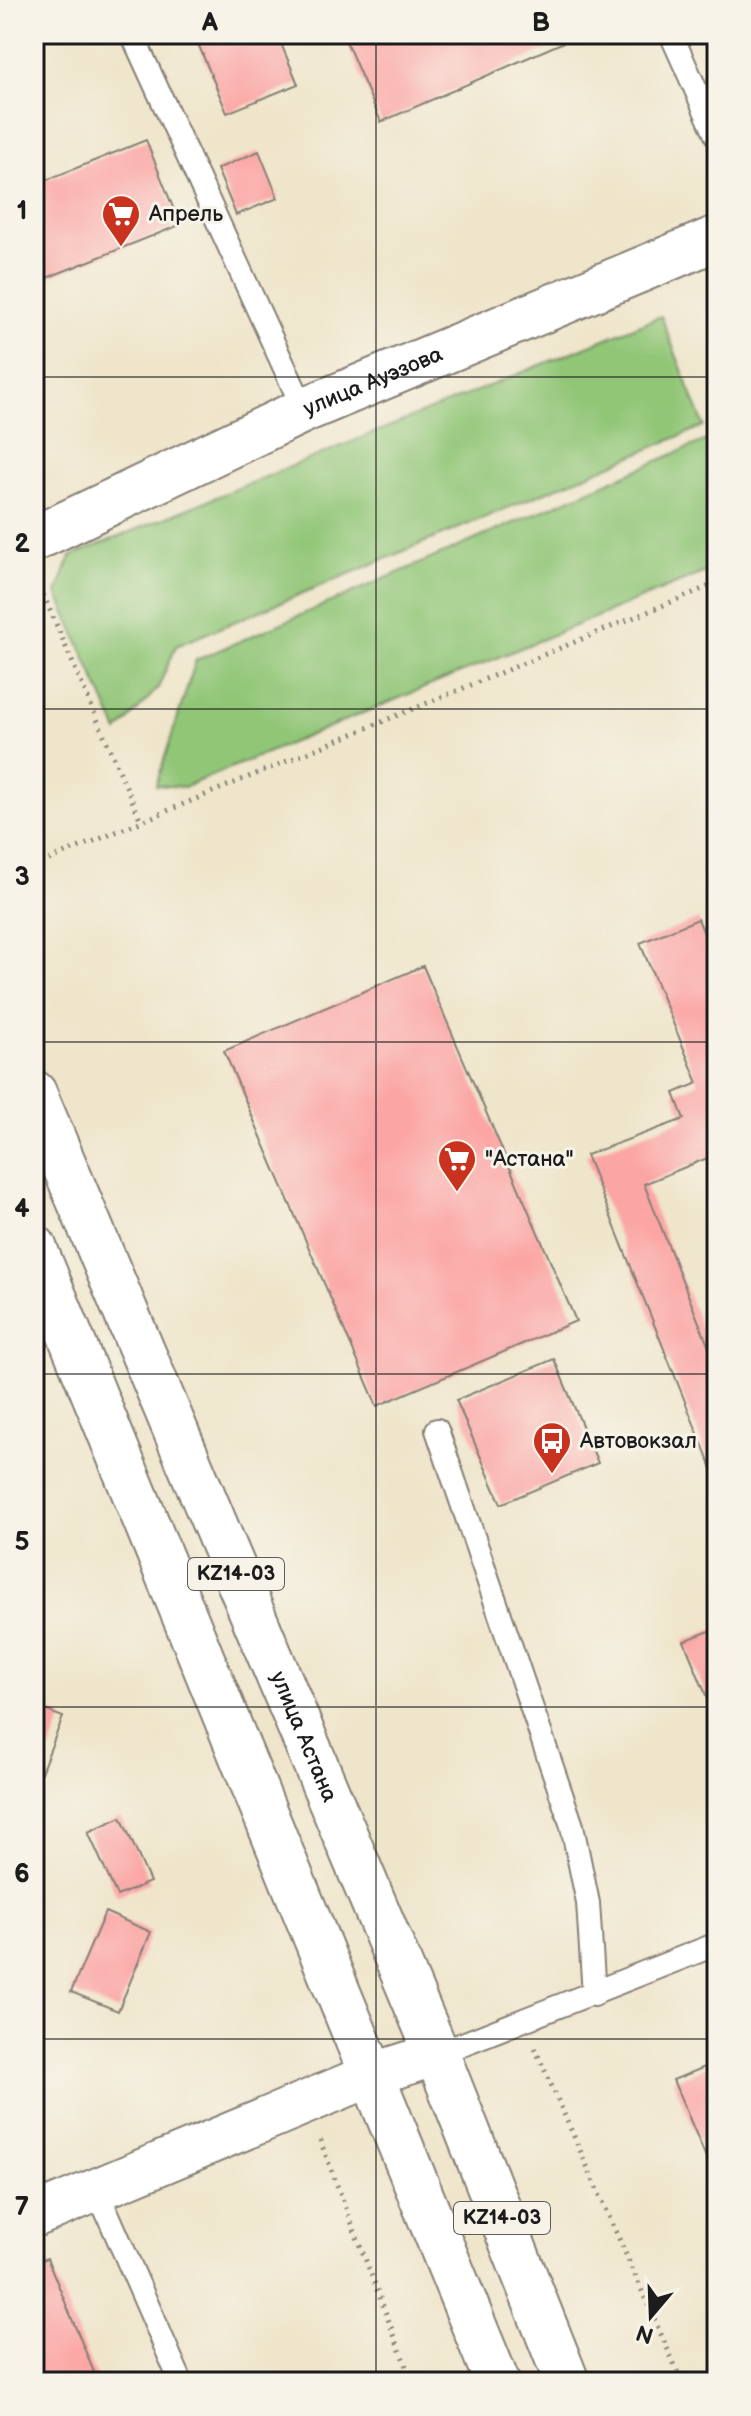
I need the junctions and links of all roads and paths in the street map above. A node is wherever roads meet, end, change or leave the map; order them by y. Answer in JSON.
{"nodes":[{"id":1,"x":132,"y":34,"type":"edge"},
{"id":2,"x":671,"y":34,"type":"edge"},
{"id":3,"x":717,"y":137,"type":"edge"},
{"id":4,"x":717,"y":238,"type":"edge"},
{"id":5,"x":304,"y":410,"type":"junction"},
{"id":6,"x":34,"y":539,"type":"edge"},
{"id":7,"x":34,"y":574,"type":"edge"},
{"id":8,"x":717,"y":583,"type":"edge"},
{"id":9,"x":141,"y":821,"type":"junction"},
{"id":10,"x":34,"y":866,"type":"edge"},
{"id":11,"x":34,"y":1093,"type":"edge"},
{"id":12,"x":34,"y":1247,"type":"edge"},
{"id":13,"x":437,"y":1430,"type":"dead end"},
{"id":14,"x":717,"y":1944,"type":"edge"},
{"id":15,"x":594,"y":1995,"type":"junction"},
{"id":16,"x":523,"y":2022,"type":"junction"},
{"id":17,"x":437,"y":2054,"type":"junction"},
{"id":18,"x":374,"y":2074,"type":"junction"},
{"id":19,"x":306,"y":2103,"type":"junction"},
{"id":20,"x":98,"y":2192,"type":"junction"},
{"id":21,"x":34,"y":2216,"type":"edge"},
{"id":22,"x":181,"y":2382,"type":"edge"},
{"id":23,"x":412,"y":2382,"type":"edge"},
{"id":24,"x":497,"y":2382,"type":"edge"},
{"id":25,"x":567,"y":2382,"type":"edge"},
{"id":26,"x":682,"y":2382,"type":"edge"}],
"edges":[{"from":1,"to":5,"type":"lane"},
{"from":2,"to":3,"type":"lane"},
{"from":4,"to":5,"type":"main road","name":"улица Ауэзова"},
{"from":5,"to":6,"type":"main road","name":"улица Ауэзова"},
{"from":7,"to":9,"type":"path"},
{"from":8,"to":9,"type":"path"},
{"from":9,"to":10,"type":"path"},
{"from":11,"to":17,"type":"main road","name":"улица Астана","number":"KZ14-03"},
{"from":12,"to":18,"type":"main road","number":"KZ14-03"},
{"from":13,"to":15,"type":"lane"},
{"from":14,"to":15,"type":"lane"},
{"from":15,"to":16,"type":"lane"},
{"from":16,"to":17,"type":"lane"},
{"from":16,"to":26,"type":"path"},
{"from":17,"to":18,"type":"street"},
{"from":17,"to":25,"type":"main road","name":"улица Астана","number":"KZ14-03"},
{"from":18,"to":19,"type":"street"},
{"from":18,"to":24,"type":"main road","number":"KZ14-03"},
{"from":19,"to":20,"type":"street"},
{"from":19,"to":23,"type":"path"},
{"from":20,"to":21,"type":"street"},
{"from":20,"to":22,"type":"lane"}]}
